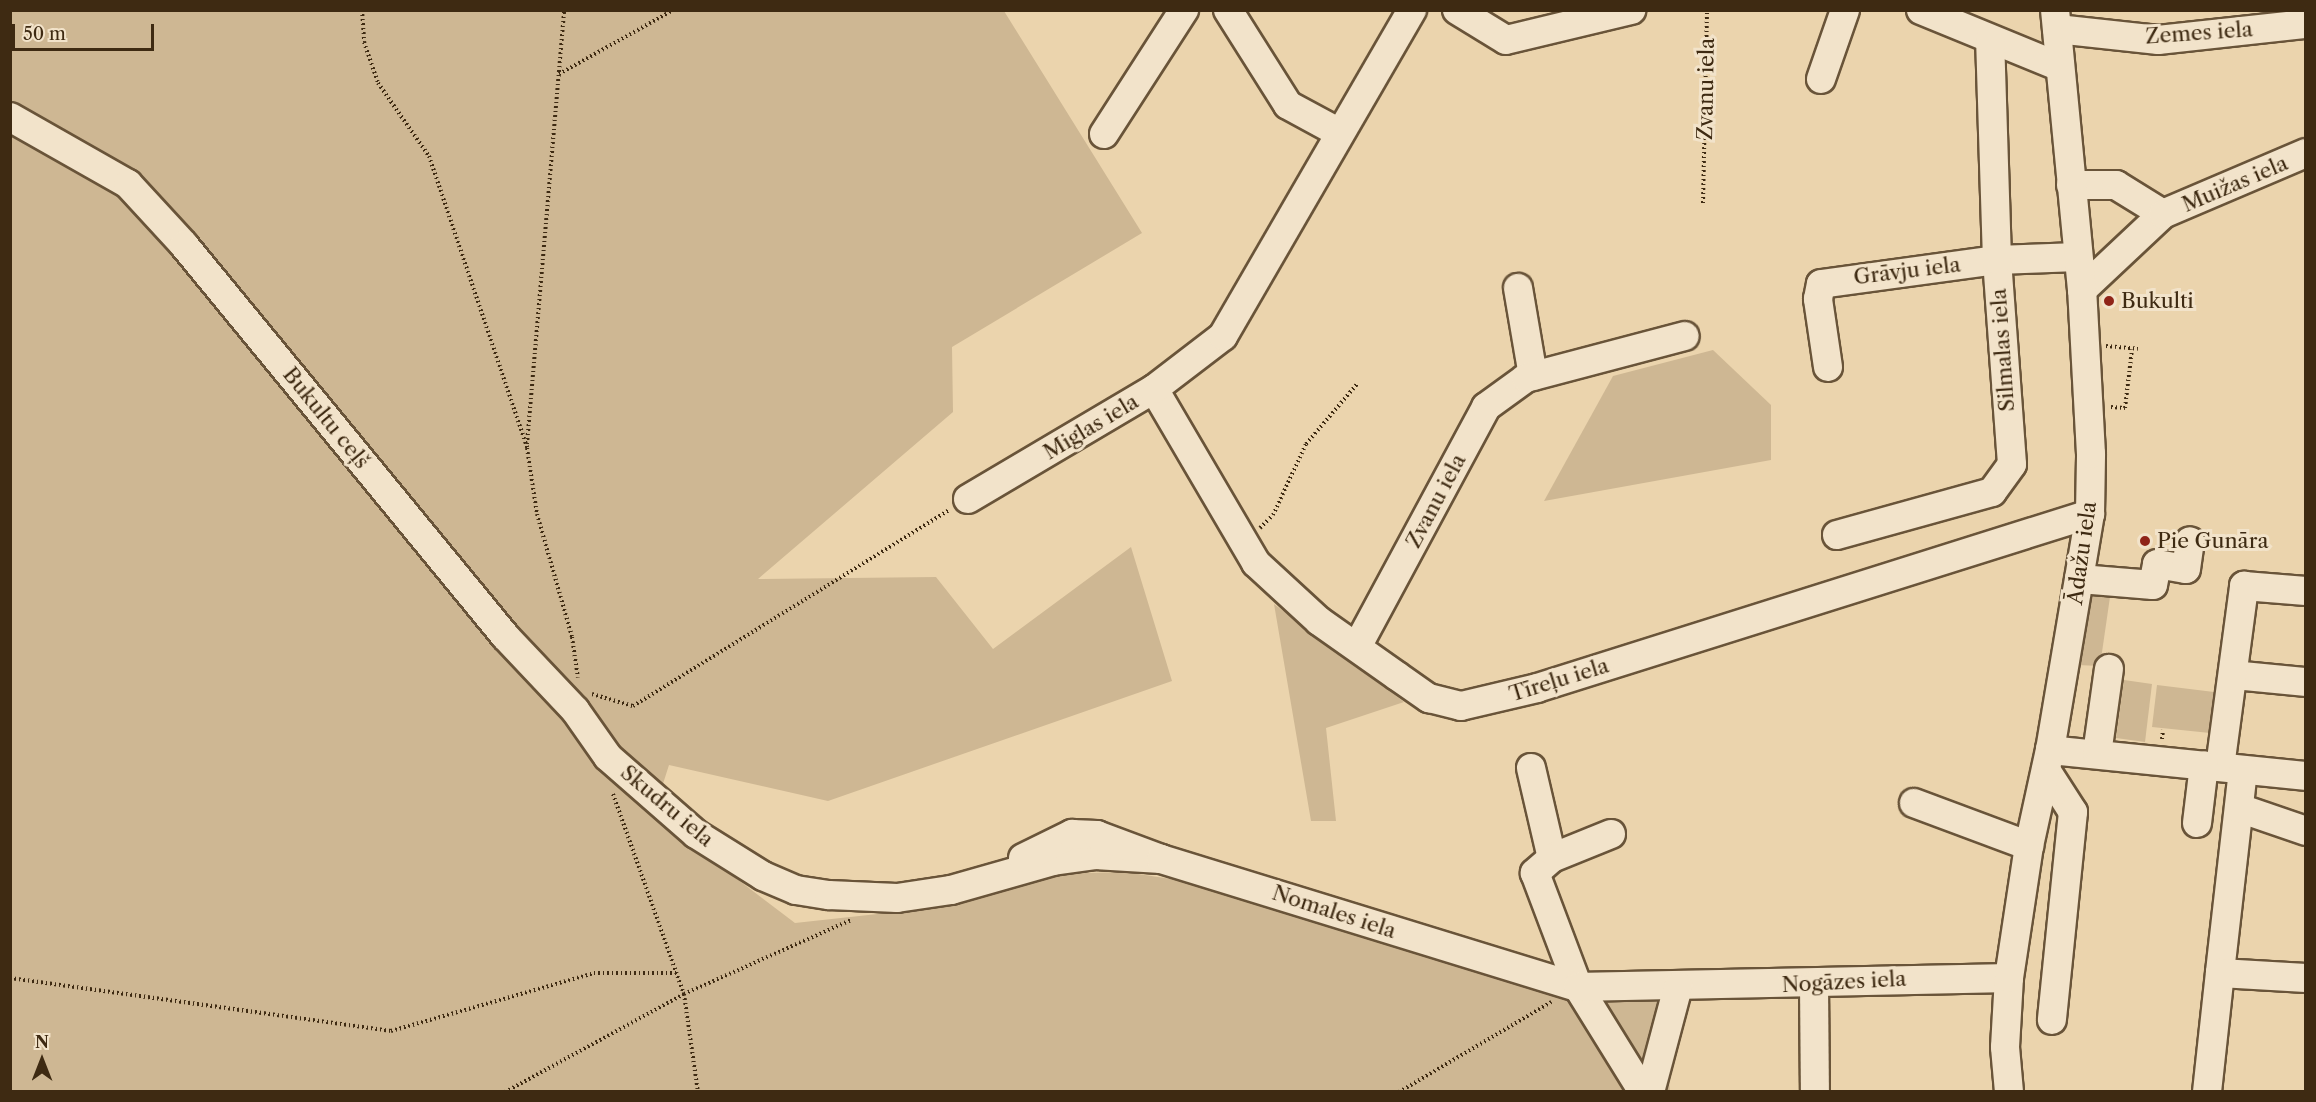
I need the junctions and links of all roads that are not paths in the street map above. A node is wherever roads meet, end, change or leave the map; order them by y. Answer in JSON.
{"nodes":[{"id":1,"x":1184,"y":10,"type":"edge"},
{"id":2,"x":1228,"y":10,"type":"edge"},
{"id":3,"x":1412,"y":10,"type":"edge"},
{"id":4,"x":1456,"y":10,"type":"edge"},
{"id":5,"x":1631,"y":10,"type":"edge"},
{"id":6,"x":1845,"y":10,"type":"edge"},
{"id":7,"x":1921,"y":10,"type":"edge"},
{"id":8,"x":1958,"y":18,"type":"edge"},
{"id":9,"x":2056,"y":20,"type":"edge"},
{"id":10,"x":2306,"y":24,"type":"edge"},
{"id":11,"x":1990,"y":39,"type":"junction"},
{"id":12,"x":2060,"y":67,"type":"junction"},
{"id":13,"x":1821,"y":79,"type":"dead end"},
{"id":14,"x":10,"y":117,"type":"edge"},
{"id":15,"x":1338,"y":132,"type":"junction"},
{"id":16,"x":1104,"y":134,"type":"dead end"},
{"id":17,"x":2305,"y":156,"type":"edge"},
{"id":18,"x":2070,"y":185,"type":"junction"},
{"id":19,"x":2163,"y":214,"type":"junction"},
{"id":20,"x":2078,"y":257,"type":"junction"},
{"id":21,"x":1997,"y":260,"type":"junction"},
{"id":22,"x":1518,"y":288,"type":"dead end"},
{"id":23,"x":2082,"y":290,"type":"junction"},
{"id":24,"x":1685,"y":336,"type":"dead end"},
{"id":25,"x":1828,"y":367,"type":"dead end"},
{"id":26,"x":1533,"y":376,"type":"junction"},
{"id":27,"x":1154,"y":389,"type":"junction"},
{"id":28,"x":968,"y":499,"type":"road end"},
{"id":29,"x":2090,"y":514,"type":"junction"},
{"id":30,"x":1837,"y":535,"type":"dead end"},
{"id":31,"x":2190,"y":541,"type":"dead end"},
{"id":32,"x":2080,"y":579,"type":"junction"},
{"id":33,"x":2306,"y":591,"type":"edge"},
{"id":34,"x":1358,"y":645,"type":"junction"},
{"id":35,"x":2109,"y":669,"type":"dead end"},
{"id":36,"x":2232,"y":675,"type":"junction"},
{"id":37,"x":2306,"y":682,"type":"edge"},
{"id":38,"x":2097,"y":754,"type":"junction"},
{"id":39,"x":608,"y":756,"type":"joint"},
{"id":40,"x":2048,"y":760,"type":"junction"},
{"id":41,"x":2222,"y":767,"type":"junction"},
{"id":42,"x":1531,"y":768,"type":"dead end"},
{"id":43,"x":2306,"y":776,"type":"edge"},
{"id":44,"x":1914,"y":803,"type":"dead end"},
{"id":45,"x":2239,"y":808,"type":"junction"},
{"id":46,"x":2197,"y":823,"type":"dead end"},
{"id":47,"x":2306,"y":831,"type":"edge"},
{"id":48,"x":1611,"y":834,"type":"dead end"},
{"id":49,"x":2029,"y":846,"type":"junction"},
{"id":50,"x":1552,"y":858,"type":"junction"},
{"id":51,"x":1002,"y":874,"type":"joint"},
{"id":52,"x":2220,"y":973,"type":"junction"},
{"id":53,"x":2009,"y":978,"type":"junction"},
{"id":54,"x":2306,"y":978,"type":"edge"},
{"id":55,"x":1814,"y":985,"type":"junction"},
{"id":56,"x":1578,"y":987,"type":"junction"},
{"id":57,"x":1678,"y":987,"type":"junction"},
{"id":58,"x":2052,"y":1020,"type":"dead end"},
{"id":59,"x":1643,"y":1092,"type":"edge"},
{"id":60,"x":1650,"y":1092,"type":"edge"},
{"id":61,"x":1815,"y":1092,"type":"edge"},
{"id":62,"x":2010,"y":1092,"type":"edge"},
{"id":63,"x":2207,"y":1092,"type":"edge"}],
"edges":[{"from":1,"to":16,"type":"street"},
{"from":2,"to":15,"type":"street"},
{"from":3,"to":15,"type":"street","name":"Miglas iela"},
{"from":4,"to":5,"type":"street"},
{"from":6,"to":13,"type":"street"},
{"from":7,"to":8,"type":"street"},
{"from":8,"to":11,"type":"street"},
{"from":9,"to":10,"type":"street","name":"Zemes iela"},
{"from":9,"to":12,"type":"street","name":"Ādažu iela"},
{"from":11,"to":12,"type":"street"},
{"from":11,"to":21,"type":"street","name":"Silmalas iela"},
{"from":12,"to":18,"type":"street","name":"Ādažu iela"},
{"from":14,"to":39,"type":"street","name":"Bukultu ceļš"},
{"from":15,"to":27,"type":"street","name":"Miglas iela"},
{"from":17,"to":19,"type":"street","name":"Muižas iela"},
{"from":18,"to":19,"type":"street","name":"Muižas iela"},
{"from":18,"to":20,"type":"street","name":"Ādažu iela"},
{"from":19,"to":23,"type":"street","name":"Muižas iela"},
{"from":20,"to":21,"type":"street","name":"Grāvju iela"},
{"from":20,"to":23,"type":"street","name":"Ādažu iela"},
{"from":21,"to":25,"type":"street","name":"Grāvju iela"},
{"from":21,"to":30,"type":"street","name":"Silmalas iela"},
{"from":22,"to":26,"type":"street"},
{"from":23,"to":29,"type":"street","name":"Ādažu iela"},
{"from":24,"to":26,"type":"street","name":"Zvanu iela"},
{"from":26,"to":34,"type":"street","name":"Zvanu iela"},
{"from":27,"to":28,"type":"street","name":"Miglas iela"},
{"from":27,"to":34,"type":"street","name":"Tīreļu iela"},
{"from":29,"to":32,"type":"street","name":"Ādažu iela"},
{"from":29,"to":34,"type":"street","name":"Tīreļu iela"},
{"from":31,"to":32,"type":"street"},
{"from":32,"to":40,"type":"street","name":"Ādažu iela"},
{"from":33,"to":36,"type":"street"},
{"from":35,"to":38,"type":"street"},
{"from":36,"to":37,"type":"street"},
{"from":36,"to":41,"type":"street"},
{"from":38,"to":40,"type":"street"},
{"from":38,"to":41,"type":"street"},
{"from":39,"to":51,"type":"street","name":"Skudru iela"},
{"from":40,"to":49,"type":"street","name":"Ādažu iela"},
{"from":40,"to":58,"type":"street"},
{"from":41,"to":43,"type":"street"},
{"from":41,"to":45,"type":"street"},
{"from":41,"to":46,"type":"street"},
{"from":42,"to":50,"type":"street"},
{"from":44,"to":49,"type":"street"},
{"from":45,"to":47,"type":"street"},
{"from":45,"to":52,"type":"street"},
{"from":48,"to":50,"type":"street"},
{"from":49,"to":53,"type":"street","name":"Ādažu iela"},
{"from":50,"to":56,"type":"street"},
{"from":51,"to":56,"type":"street","name":"Nomales iela"},
{"from":52,"to":54,"type":"street"},
{"from":52,"to":63,"type":"street"},
{"from":53,"to":55,"type":"street","name":"Nogāzes iela"},
{"from":53,"to":62,"type":"street","name":"Ādažu iela"},
{"from":55,"to":57,"type":"street","name":"Nogāzes iela"},
{"from":55,"to":61,"type":"street"},
{"from":56,"to":57,"type":"street","name":"Nomales iela"},
{"from":56,"to":59,"type":"street"},
{"from":57,"to":60,"type":"street"}]}
